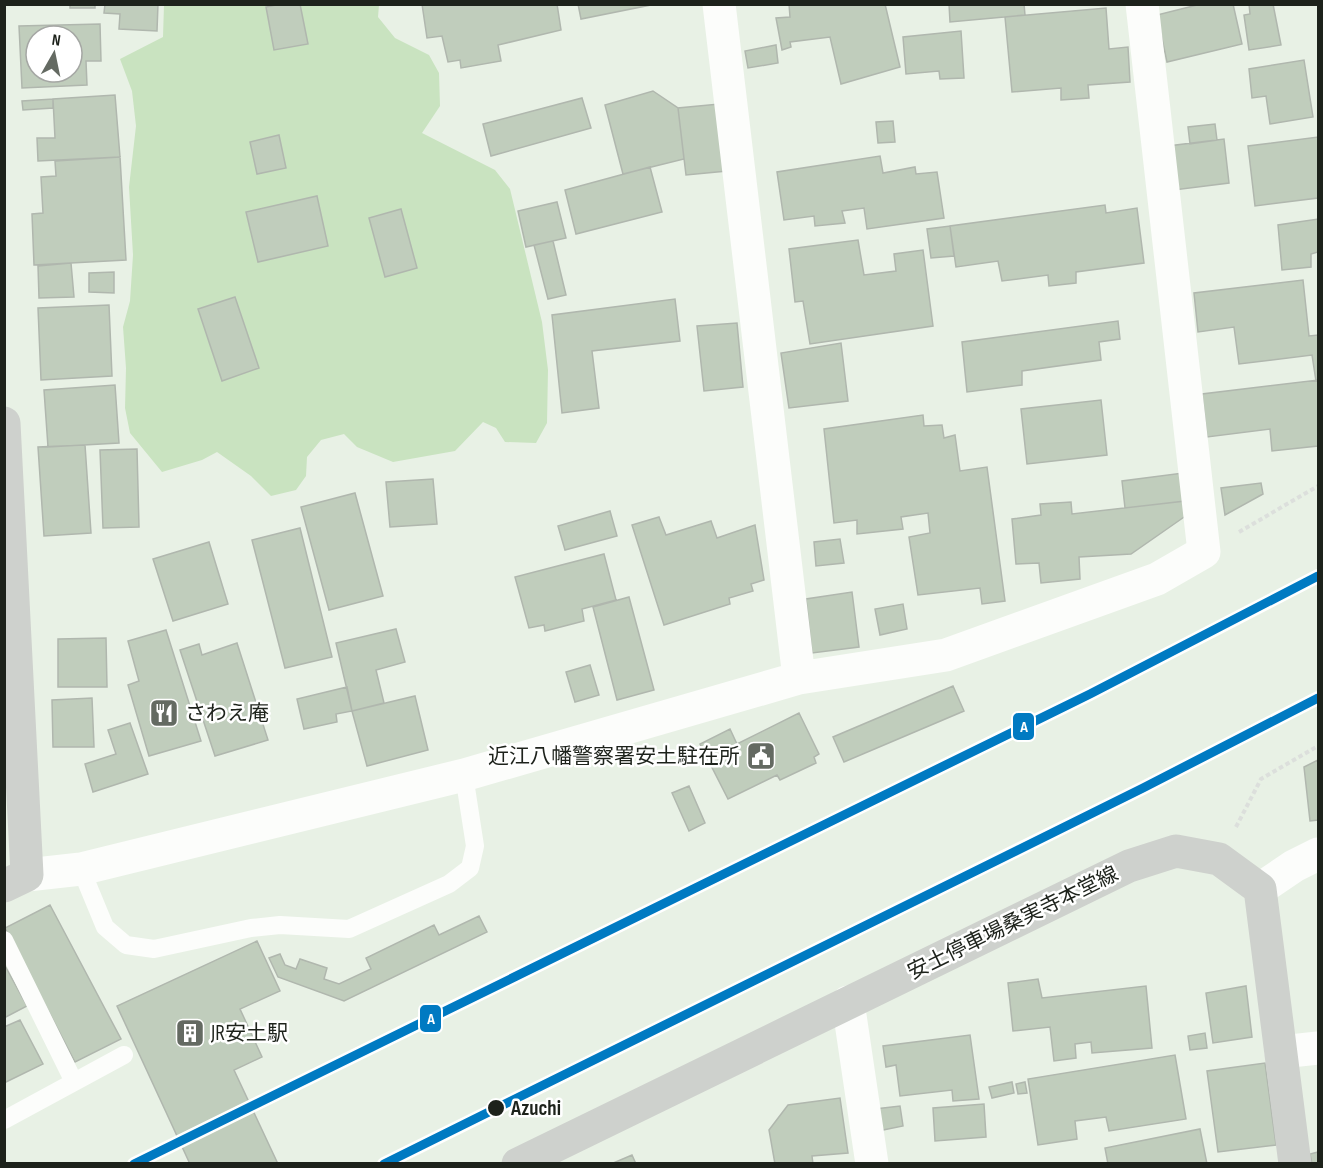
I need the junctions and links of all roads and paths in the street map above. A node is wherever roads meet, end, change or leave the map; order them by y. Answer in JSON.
{"nodes":[{"id":1,"x":719,"y":4,"type":"edge"},
{"id":2,"x":1143,"y":5,"type":"edge"},
{"id":3,"x":4,"y":423,"type":"edge"},
{"id":4,"x":1318,"y":486,"type":"edge"},
{"id":5,"x":1204,"y":552,"type":"junction"},
{"id":6,"x":799,"y":678,"type":"junction"},
{"id":7,"x":1318,"y":746,"type":"edge"},
{"id":8,"x":464,"y":775,"type":"junction"},
{"id":9,"x":1318,"y":854,"type":"edge"},
{"id":10,"x":1219,"y":860,"type":"junction"},
{"id":11,"x":81,"y":869,"type":"junction"},
{"id":12,"x":16,"y":880,"type":"edge"},
{"id":13,"x":1260,"y":889,"type":"junction"},
{"id":14,"x":4,"y":940,"type":"edge"},
{"id":15,"x":848,"y":1002,"type":"junction"},
{"id":16,"x":1318,"y":1048,"type":"edge"},
{"id":17,"x":1281,"y":1052,"type":"junction"},
{"id":18,"x":124,"y":1055,"type":"dead end"},
{"id":19,"x":74,"y":1082,"type":"junction"},
{"id":20,"x":4,"y":1120,"type":"edge"},
{"id":21,"x":518,"y":1164,"type":"edge"},
{"id":22,"x":872,"y":1164,"type":"edge"},
{"id":23,"x":1295,"y":1164,"type":"edge"}],
"edges":[{"from":1,"to":6,"type":"street"},
{"from":2,"to":5,"type":"street"},
{"from":3,"to":12,"type":"main road"},
{"from":4,"to":5,"type":"path"},
{"from":5,"to":6,"type":"street"},
{"from":6,"to":8,"type":"street"},
{"from":7,"to":10,"type":"path"},
{"from":8,"to":11,"type":"street"},
{"from":8,"to":11,"type":"lane"},
{"from":9,"to":13,"type":"street"},
{"from":10,"to":13,"type":"main road","name":"安土停車場桑実寺本堂線"},
{"from":10,"to":15,"type":"main road","name":"安土停車場桑実寺本堂線"},
{"from":11,"to":12,"type":"street"},
{"from":13,"to":17,"type":"main road"},
{"from":14,"to":19,"type":"lane"},
{"from":15,"to":21,"type":"main road","name":"安土停車場桑実寺本堂線"},
{"from":15,"to":22,"type":"street"},
{"from":16,"to":17,"type":"street"},
{"from":17,"to":23,"type":"main road"},
{"from":18,"to":19,"type":"lane"},
{"from":19,"to":20,"type":"lane"}]}
